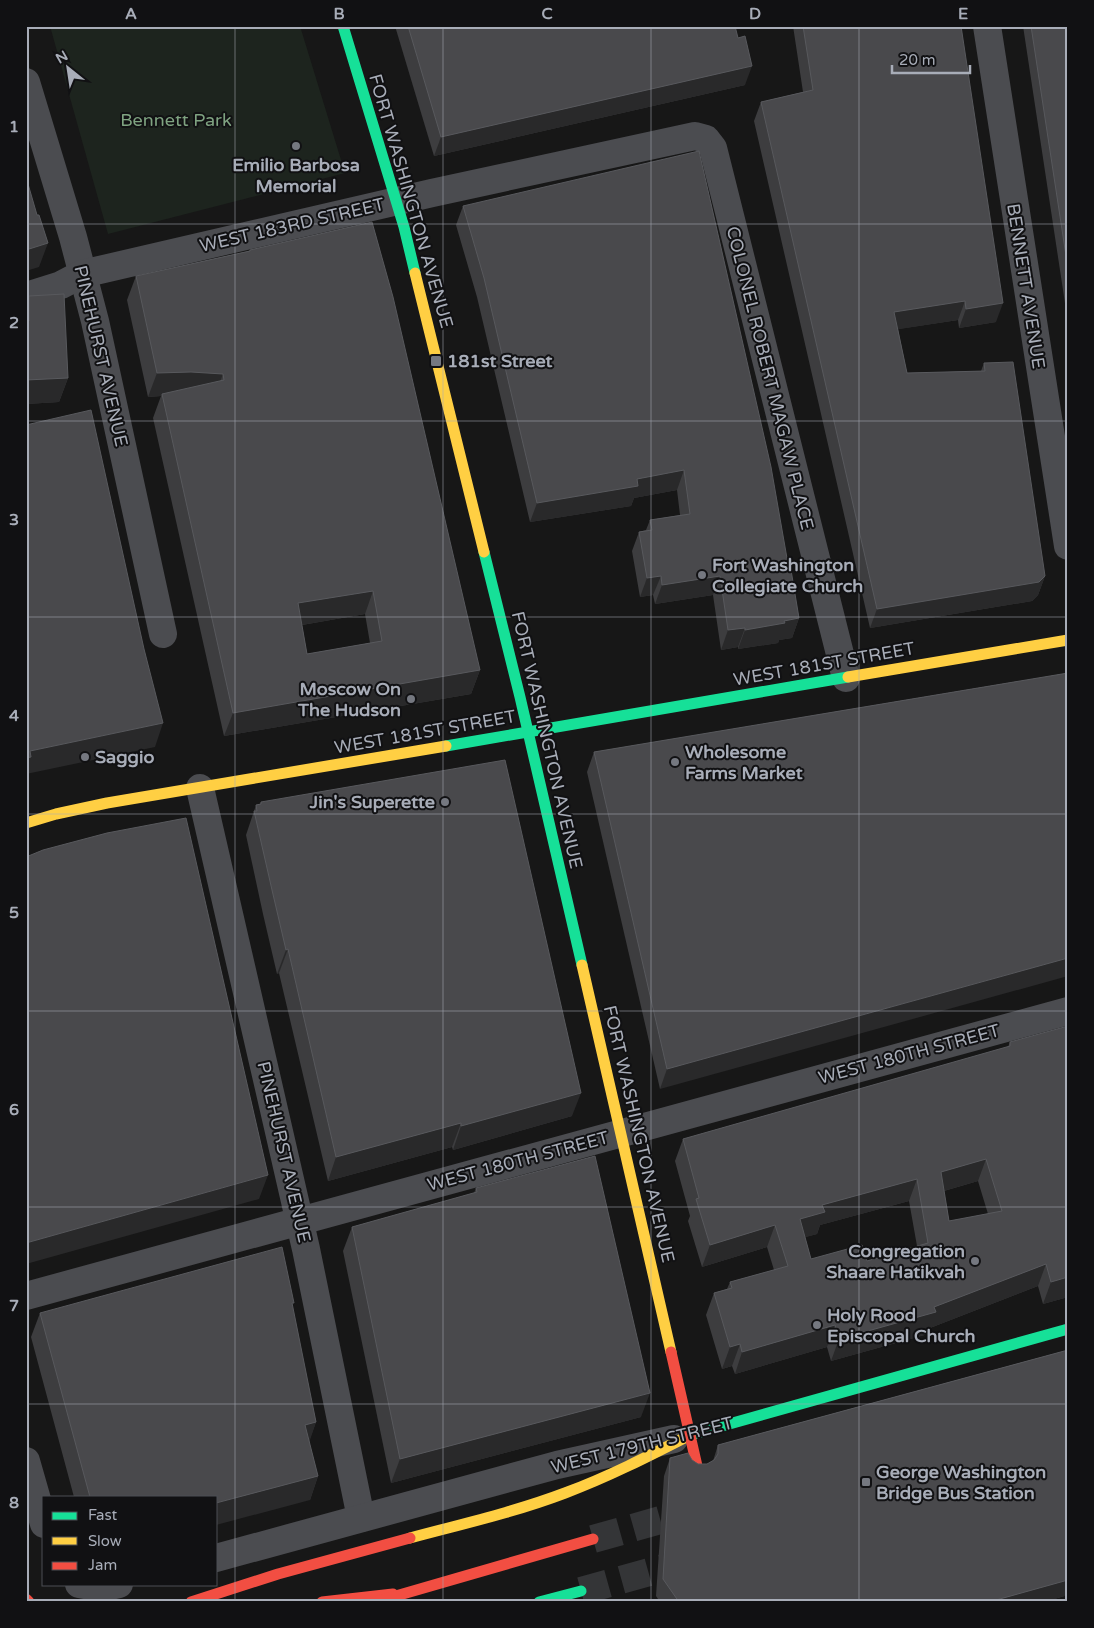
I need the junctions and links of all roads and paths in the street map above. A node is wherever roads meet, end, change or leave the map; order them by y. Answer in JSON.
{"nodes":[{"id":1,"x":343,"y":26,"type":"edge"},
{"id":2,"x":987,"y":26,"type":"edge"},
{"id":3,"x":26,"y":82,"type":"edge"},
{"id":4,"x":706,"y":139,"type":"joint"},
{"id":5,"x":397,"y":201,"type":"junction"},
{"id":6,"x":82,"y":274,"type":"junction"},
{"id":7,"x":26,"y":296,"type":"edge"},
{"id":8,"x":1068,"y":546,"type":"edge"},
{"id":9,"x":163,"y":634,"type":"dead end"},
{"id":10,"x":1068,"y":640,"type":"edge"},
{"id":11,"x":846,"y":678,"type":"junction"},
{"id":12,"x":528,"y":733,"type":"junction"},
{"id":13,"x":200,"y":788,"type":"junction"},
{"id":14,"x":26,"y":823,"type":"edge"},
{"id":15,"x":1068,"y":1011,"type":"edge"},
{"id":16,"x":620,"y":1133,"type":"junction"},
{"id":17,"x":299,"y":1222,"type":"junction"},
{"id":18,"x":26,"y":1296,"type":"edge"},
{"id":19,"x":1068,"y":1329,"type":"edge"},
{"id":20,"x":690,"y":1435,"type":"junction"},
{"id":21,"x":26,"y":1461,"type":"edge"},
{"id":22,"x":697,"y":1466,"type":"edge"},
{"id":23,"x":42,"y":1517,"type":"edge"},
{"id":24,"x":360,"y":1518,"type":"junction"},
{"id":25,"x":593,"y":1539,"type":"tunnel mouth"},
{"id":26,"x":218,"y":1557,"type":"edge"},
{"id":27,"x":90,"y":1586,"type":"edge"},
{"id":28,"x":110,"y":1586,"type":"edge"},
{"id":29,"x":582,"y":1591,"type":"tunnel mouth"},
{"id":30,"x":407,"y":1593,"type":"junction"},
{"id":31,"x":26,"y":1599,"type":"edge"},
{"id":32,"x":29,"y":1602,"type":"edge"},
{"id":33,"x":191,"y":1602,"type":"edge"},
{"id":34,"x":322,"y":1602,"type":"edge"},
{"id":35,"x":375,"y":1602,"type":"edge"},
{"id":36,"x":539,"y":1602,"type":"edge"}],
"edges":[{"from":1,"to":5,"type":"main road","name":"FORT WASHINGTON AVENUE"},
{"from":2,"to":8,"type":"street","name":"BENNETT AVENUE"},
{"from":3,"to":6,"type":"street","name":"PINEHURST AVENUE"},
{"from":4,"to":5,"type":"street","name":"WEST 183RD STREET"},
{"from":4,"to":11,"type":"street","name":"COLONEL ROBERT MAGAW PLACE"},
{"from":5,"to":6,"type":"street","name":"WEST 183RD STREET"},
{"from":5,"to":12,"type":"main road","name":"FORT WASHINGTON AVENUE"},
{"from":6,"to":7,"type":"street","name":"WEST 183RD STREET"},
{"from":6,"to":9,"type":"street","name":"PINEHURST AVENUE"},
{"from":10,"to":11,"type":"main road","name":"WEST 181ST STREET"},
{"from":11,"to":12,"type":"main road","name":"WEST 181ST STREET"},
{"from":12,"to":13,"type":"main road","name":"WEST 181ST STREET"},
{"from":12,"to":16,"type":"main road","name":"FORT WASHINGTON AVENUE"},
{"from":13,"to":14,"type":"main road","name":"WEST 181ST STREET"},
{"from":13,"to":17,"type":"street","name":"PINEHURST AVENUE"},
{"from":15,"to":16,"type":"street","name":"WEST 180TH STREET"},
{"from":16,"to":17,"type":"street","name":"WEST 180TH STREET"},
{"from":16,"to":20,"type":"main road","name":"FORT WASHINGTON AVENUE"},
{"from":17,"to":18,"type":"street","name":"WEST 180TH STREET"},
{"from":17,"to":24,"type":"street","name":"PINEHURST AVENUE"},
{"from":19,"to":20,"type":"main road","name":"WEST 179TH STREET"},
{"from":20,"to":22,"type":"main road","name":"FORT WASHINGTON AVENUE"},
{"from":20,"to":24,"type":"street","name":"WEST 179TH STREET"},
{"from":20,"to":33,"type":"main road"},
{"from":21,"to":23,"type":"street"},
{"from":24,"to":26,"type":"street","name":"WEST 179TH STREET"},
{"from":25,"to":30,"type":"main road"},
{"from":27,"to":28,"type":"street"},
{"from":29,"to":36,"type":"main road"},
{"from":30,"to":34,"type":"main road"},
{"from":30,"to":35,"type":"main road"},
{"from":31,"to":32,"type":"main road"}]}
